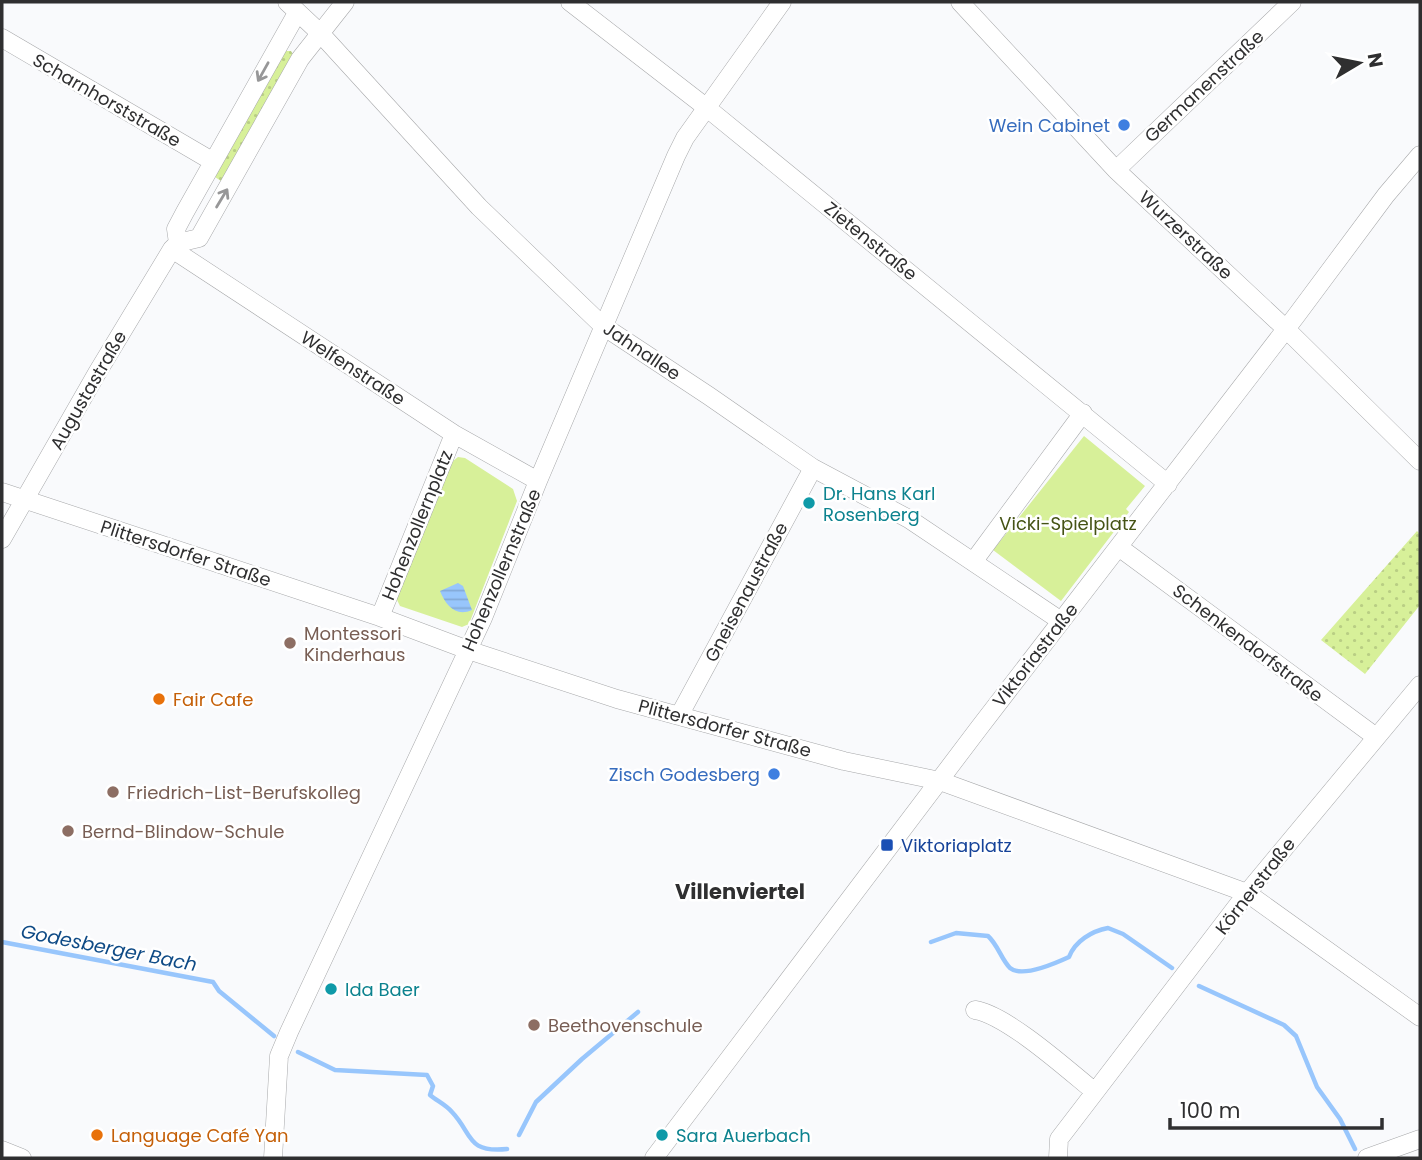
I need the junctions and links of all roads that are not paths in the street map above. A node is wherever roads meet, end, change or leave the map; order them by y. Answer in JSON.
{"nodes":[{"id":1,"x":345,"y":2,"type":"edge"},
{"id":2,"x":570,"y":2,"type":"edge"},
{"id":3,"x":782,"y":2,"type":"edge"},
{"id":4,"x":960,"y":2,"type":"edge"},
{"id":5,"x":1292,"y":2,"type":"edge"},
{"id":6,"x":292,"y":7,"type":"edge"},
{"id":7,"x":1273,"y":8,"type":"edge"},
{"id":8,"x":320,"y":33,"type":"junction"},
{"id":9,"x":2,"y":38,"type":"edge"},
{"id":10,"x":707,"y":107,"type":"junction"},
{"id":11,"x":1420,"y":155,"type":"edge"},
{"id":12,"x":212,"y":161,"type":"junction"},
{"id":13,"x":1115,"y":170,"type":"junction"},
{"id":14,"x":174,"y":246,"type":"junction"},
{"id":15,"x":603,"y":327,"type":"junction"},
{"id":16,"x":1286,"y":329,"type":"junction"},
{"id":17,"x":1083,"y":413,"type":"junction"},
{"id":18,"x":454,"y":434,"type":"junction"},
{"id":19,"x":1420,"y":461,"type":"edge"},
{"id":20,"x":813,"y":468,"type":"junction"},
{"id":21,"x":538,"y":481,"type":"junction"},
{"id":22,"x":1168,"y":484,"type":"junction"},
{"id":23,"x":2,"y":492,"type":"edge"},
{"id":24,"x":25,"y":501,"type":"junction"},
{"id":25,"x":2,"y":539,"type":"edge"},
{"id":26,"x":1120,"y":548,"type":"junction"},
{"id":27,"x":973,"y":562,"type":"junction"},
{"id":28,"x":380,"y":617,"type":"junction"},
{"id":29,"x":1061,"y":621,"type":"junction"},
{"id":30,"x":468,"y":650,"type":"junction"},
{"id":31,"x":1420,"y":685,"type":"edge"},
{"id":32,"x":679,"y":716,"type":"junction"},
{"id":33,"x":1376,"y":737,"type":"junction"},
{"id":34,"x":940,"y":781,"type":"junction"},
{"id":35,"x":1247,"y":893,"type":"junction"},
{"id":36,"x":975,"y":1010,"type":"dead end"},
{"id":37,"x":1420,"y":1017,"type":"edge"},
{"id":38,"x":1094,"y":1092,"type":"junction"},
{"id":39,"x":1420,"y":1139,"type":"edge"},
{"id":40,"x":273,"y":1158,"type":"edge"},
{"id":41,"x":654,"y":1158,"type":"edge"},
{"id":42,"x":1058,"y":1158,"type":"edge"},
{"id":43,"x":1367,"y":1158,"type":"edge"}],
"edges":[{"from":1,"to":8,"type":"street","name":"Augustastraße"},
{"from":2,"to":10,"type":"street","name":"Zietenstraße"},
{"from":3,"to":10,"type":"street","name":"Hohenzollernstraße"},
{"from":4,"to":13,"type":"street","name":"Wurzerstraße"},
{"from":5,"to":7,"type":"street","name":"Germanenstraße"},
{"from":6,"to":8,"type":"street","name":"Jahnallee"},
{"from":6,"to":12,"type":"street","name":"Augustastraße","one_way":true},
{"from":7,"to":13,"type":"street","name":"Germanenstraße"},
{"from":14,"to":8,"type":"street","name":"Augustastraße","one_way":true},
{"from":8,"to":15,"type":"street","name":"Jahnallee"},
{"from":9,"to":12,"type":"street","name":"Scharnhorststraße"},
{"from":10,"to":15,"type":"street","name":"Hohenzollernstraße"},
{"from":10,"to":17,"type":"street","name":"Zietenstraße"},
{"from":11,"to":16,"type":"street","name":"Viktoriastraße"},
{"from":12,"to":14,"type":"street","name":"Augustastraße"},
{"from":13,"to":16,"type":"street","name":"Wurzerstraße"},
{"from":14,"to":18,"type":"street","name":"Welfenstraße"},
{"from":14,"to":24,"type":"street","name":"Augustastraße"},
{"from":15,"to":20,"type":"street","name":"Jahnallee"},
{"from":15,"to":21,"type":"street","name":"Hohenzollernstraße"},
{"from":16,"to":19,"type":"street","name":"Wurzerstraße"},
{"from":16,"to":22,"type":"street","name":"Viktoriastraße"},
{"from":17,"to":22,"type":"street","name":"Zietenstraße"},
{"from":17,"to":27,"type":"street"},
{"from":18,"to":21,"type":"street","name":"Welfenstraße"},
{"from":18,"to":28,"type":"street","name":"Hohenzollernplatz"},
{"from":20,"to":27,"type":"street","name":"Jahnallee"},
{"from":20,"to":32,"type":"street","name":"Gneisenaustraße"},
{"from":21,"to":30,"type":"street","name":"Hohenzollernstraße"},
{"from":22,"to":26,"type":"street","name":"Viktoriastraße"},
{"from":23,"to":24,"type":"street","name":"Plittersdorfer Straße"},
{"from":24,"to":25,"type":"street","name":"Augustastraße"},
{"from":24,"to":28,"type":"street","name":"Plittersdorfer Straße"},
{"from":26,"to":29,"type":"street","name":"Viktoriastraße"},
{"from":26,"to":33,"type":"street","name":"Schenkendorfstraße"},
{"from":27,"to":29,"type":"street","name":"Jahnallee"},
{"from":28,"to":30,"type":"street","name":"Plittersdorfer Straße"},
{"from":29,"to":34,"type":"street","name":"Viktoriastraße"},
{"from":30,"to":32,"type":"street","name":"Plittersdorfer Straße"},
{"from":30,"to":40,"type":"street","name":"Hohenzollernstraße"},
{"from":31,"to":33,"type":"street","name":"Körnerstraße"},
{"from":32,"to":34,"type":"street","name":"Plittersdorfer Straße"},
{"from":33,"to":35,"type":"street","name":"Körnerstraße"},
{"from":34,"to":35,"type":"street","name":"Plittersdorfer Straße"},
{"from":34,"to":41,"type":"street","name":"Viktoriastraße"},
{"from":35,"to":37,"type":"street","name":"Plittersdorfer Straße"},
{"from":35,"to":38,"type":"street","name":"Körnerstraße"},
{"from":36,"to":38,"type":"street"},
{"from":38,"to":42,"type":"street","name":"Körnerstraße"},
{"from":39,"to":43,"type":"street"}]}
